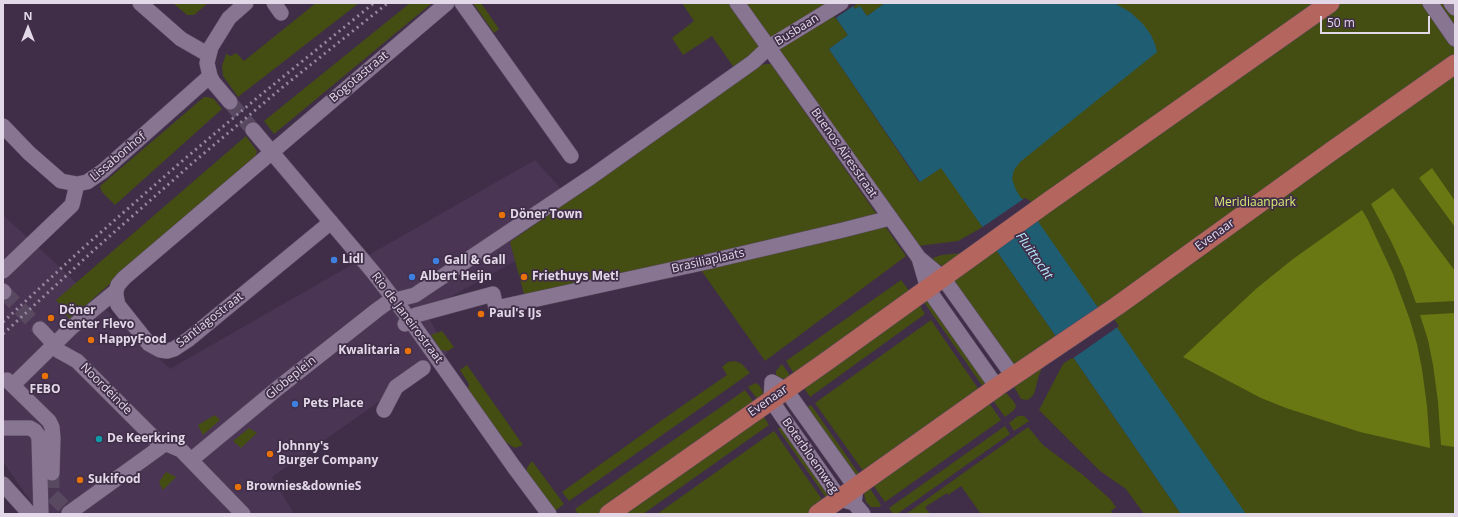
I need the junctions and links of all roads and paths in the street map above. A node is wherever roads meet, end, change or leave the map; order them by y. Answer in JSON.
{"nodes":[{"id":1,"x":140,"y":3,"type":"edge"},
{"id":2,"x":246,"y":3,"type":"edge"},
{"id":3,"x":447,"y":3,"type":"edge"},
{"id":4,"x":462,"y":3,"type":"edge"},
{"id":5,"x":737,"y":3,"type":"edge"},
{"id":6,"x":841,"y":3,"type":"edge"},
{"id":7,"x":1330,"y":3,"type":"edge"},
{"id":8,"x":1430,"y":3,"type":"edge"},
{"id":9,"x":1451,"y":3,"type":"edge"},
{"id":10,"x":1455,"y":8,"type":"edge"},
{"id":11,"x":1455,"y":39,"type":"edge"},
{"id":12,"x":770,"y":48,"type":"junction"},
{"id":13,"x":208,"y":55,"type":"junction"},
{"id":14,"x":1455,"y":64,"type":"edge"},
{"id":15,"x":210,"y":76,"type":"junction"},
{"id":16,"x":230,"y":102,"type":"tunnel mouth"},
{"id":17,"x":3,"y":126,"type":"edge"},
{"id":18,"x":253,"y":130,"type":"tunnel mouth"},
{"id":19,"x":272,"y":151,"type":"junction"},
{"id":20,"x":571,"y":156,"type":"dead end"},
{"id":21,"x":77,"y":184,"type":"junction"},
{"id":22,"x":890,"y":218,"type":"junction"},
{"id":23,"x":331,"y":222,"type":"junction"},
{"id":24,"x":919,"y":258,"type":"junction"},
{"id":25,"x":3,"y":271,"type":"edge"},
{"id":26,"x":944,"y":278,"type":"junction"},
{"id":27,"x":928,"y":288,"type":"junction"},
{"id":28,"x":116,"y":291,"type":"junction"},
{"id":29,"x":395,"y":300,"type":"junction"},
{"id":30,"x":408,"y":322,"type":"junction"},
{"id":31,"x":40,"y":328,"type":"tunnel mouth"},
{"id":32,"x":54,"y":344,"type":"junction"},
{"id":33,"x":423,"y":368,"type":"dead end"},
{"id":34,"x":1012,"y":376,"type":"junction"},
{"id":35,"x":8,"y":384,"type":"edge"},
{"id":36,"x":773,"y":386,"type":"junction"},
{"id":37,"x":997,"y":387,"type":"junction"},
{"id":38,"x":384,"y":410,"type":"dead end"},
{"id":39,"x":3,"y":428,"type":"edge"},
{"id":40,"x":160,"y":441,"type":"junction"},
{"id":41,"x":191,"y":460,"type":"junction"},
{"id":42,"x":52,"y":473,"type":"tunnel mouth"},
{"id":43,"x":3,"y":484,"type":"edge"},
{"id":44,"x":853,"y":501,"type":"edge"},
{"id":45,"x":69,"y":512,"type":"edge"},
{"id":46,"x":30,"y":514,"type":"edge"},
{"id":47,"x":41,"y":514,"type":"edge"},
{"id":48,"x":243,"y":514,"type":"edge"},
{"id":49,"x":549,"y":514,"type":"edge"},
{"id":50,"x":609,"y":514,"type":"edge"},
{"id":51,"x":818,"y":514,"type":"edge"}],
"edges":[{"from":1,"to":13,"type":"street"},
{"from":2,"to":13,"type":"street"},
{"from":3,"to":19,"type":"street","name":"Bogotastraat"},
{"from":4,"to":20,"type":"street"},
{"from":5,"to":12,"type":"street","name":"Buenos Airesstraat"},
{"from":6,"to":12,"type":"street","name":"Busbaan"},
{"from":7,"to":26,"type":"main road","name":"Evenaar"},
{"from":8,"to":11,"type":"street"},
{"from":9,"to":10,"type":"street"},
{"from":12,"to":22,"type":"street","name":"Buenos Airesstraat"},
{"from":12,"to":29,"type":"street","name":"Globeplein"},
{"from":13,"to":15,"type":"street"},
{"from":14,"to":34,"type":"main road","name":"Evenaar"},
{"from":15,"to":16,"type":"street"},
{"from":15,"to":21,"type":"street","name":"Lissabonhof"},
{"from":17,"to":21,"type":"street","name":"Lissabonhof"},
{"from":18,"to":19,"type":"street","name":"Rio de Janeirostraat"},
{"from":19,"to":23,"type":"street","name":"Rio de Janeirostraat"},
{"from":19,"to":28,"type":"street"},
{"from":21,"to":25,"type":"street"},
{"from":22,"to":24,"type":"street","name":"Buenos Airesstraat"},
{"from":22,"to":30,"type":"street","name":"Brasiliaplaats"},
{"from":23,"to":28,"type":"street","name":"Santiagostraat"},
{"from":23,"to":29,"type":"street","name":"Rio de Janeirostraat"},
{"from":24,"to":26,"type":"street","name":"Buenos Airesstraat"},
{"from":24,"to":27,"type":"street","name":"Buenos Airesstraat"},
{"from":26,"to":27,"type":"main road","name":"Evenaar"},
{"from":26,"to":34,"type":"street"},
{"from":27,"to":36,"type":"main road","name":"Evenaar"},
{"from":27,"to":37,"type":"street"},
{"from":28,"to":32,"type":"street"},
{"from":29,"to":30,"type":"street","name":"Rio de Janeirostraat"},
{"from":29,"to":41,"type":"street","name":"Globeplein"},
{"from":30,"to":49,"type":"street","name":"Rio de Janeirostraat"},
{"from":31,"to":32,"type":"street","name":"Noordeinde"},
{"from":32,"to":35,"type":"street"},
{"from":32,"to":40,"type":"street","name":"Noordeinde"},
{"from":33,"to":38,"type":"street"},
{"from":34,"to":37,"type":"main road","name":"Evenaar"},
{"from":35,"to":42,"type":"street"},
{"from":36,"to":44,"type":"street","name":"Boterbloemweg"},
{"from":36,"to":50,"type":"main road","name":"Evenaar"},
{"from":37,"to":44,"type":"main road","name":"Evenaar"},
{"from":39,"to":47,"type":"street"},
{"from":40,"to":41,"type":"street"},
{"from":40,"to":45,"type":"street"},
{"from":41,"to":48,"type":"street"},
{"from":43,"to":46,"type":"street"},
{"from":44,"to":51,"type":"main road","name":"Evenaar"}]}
